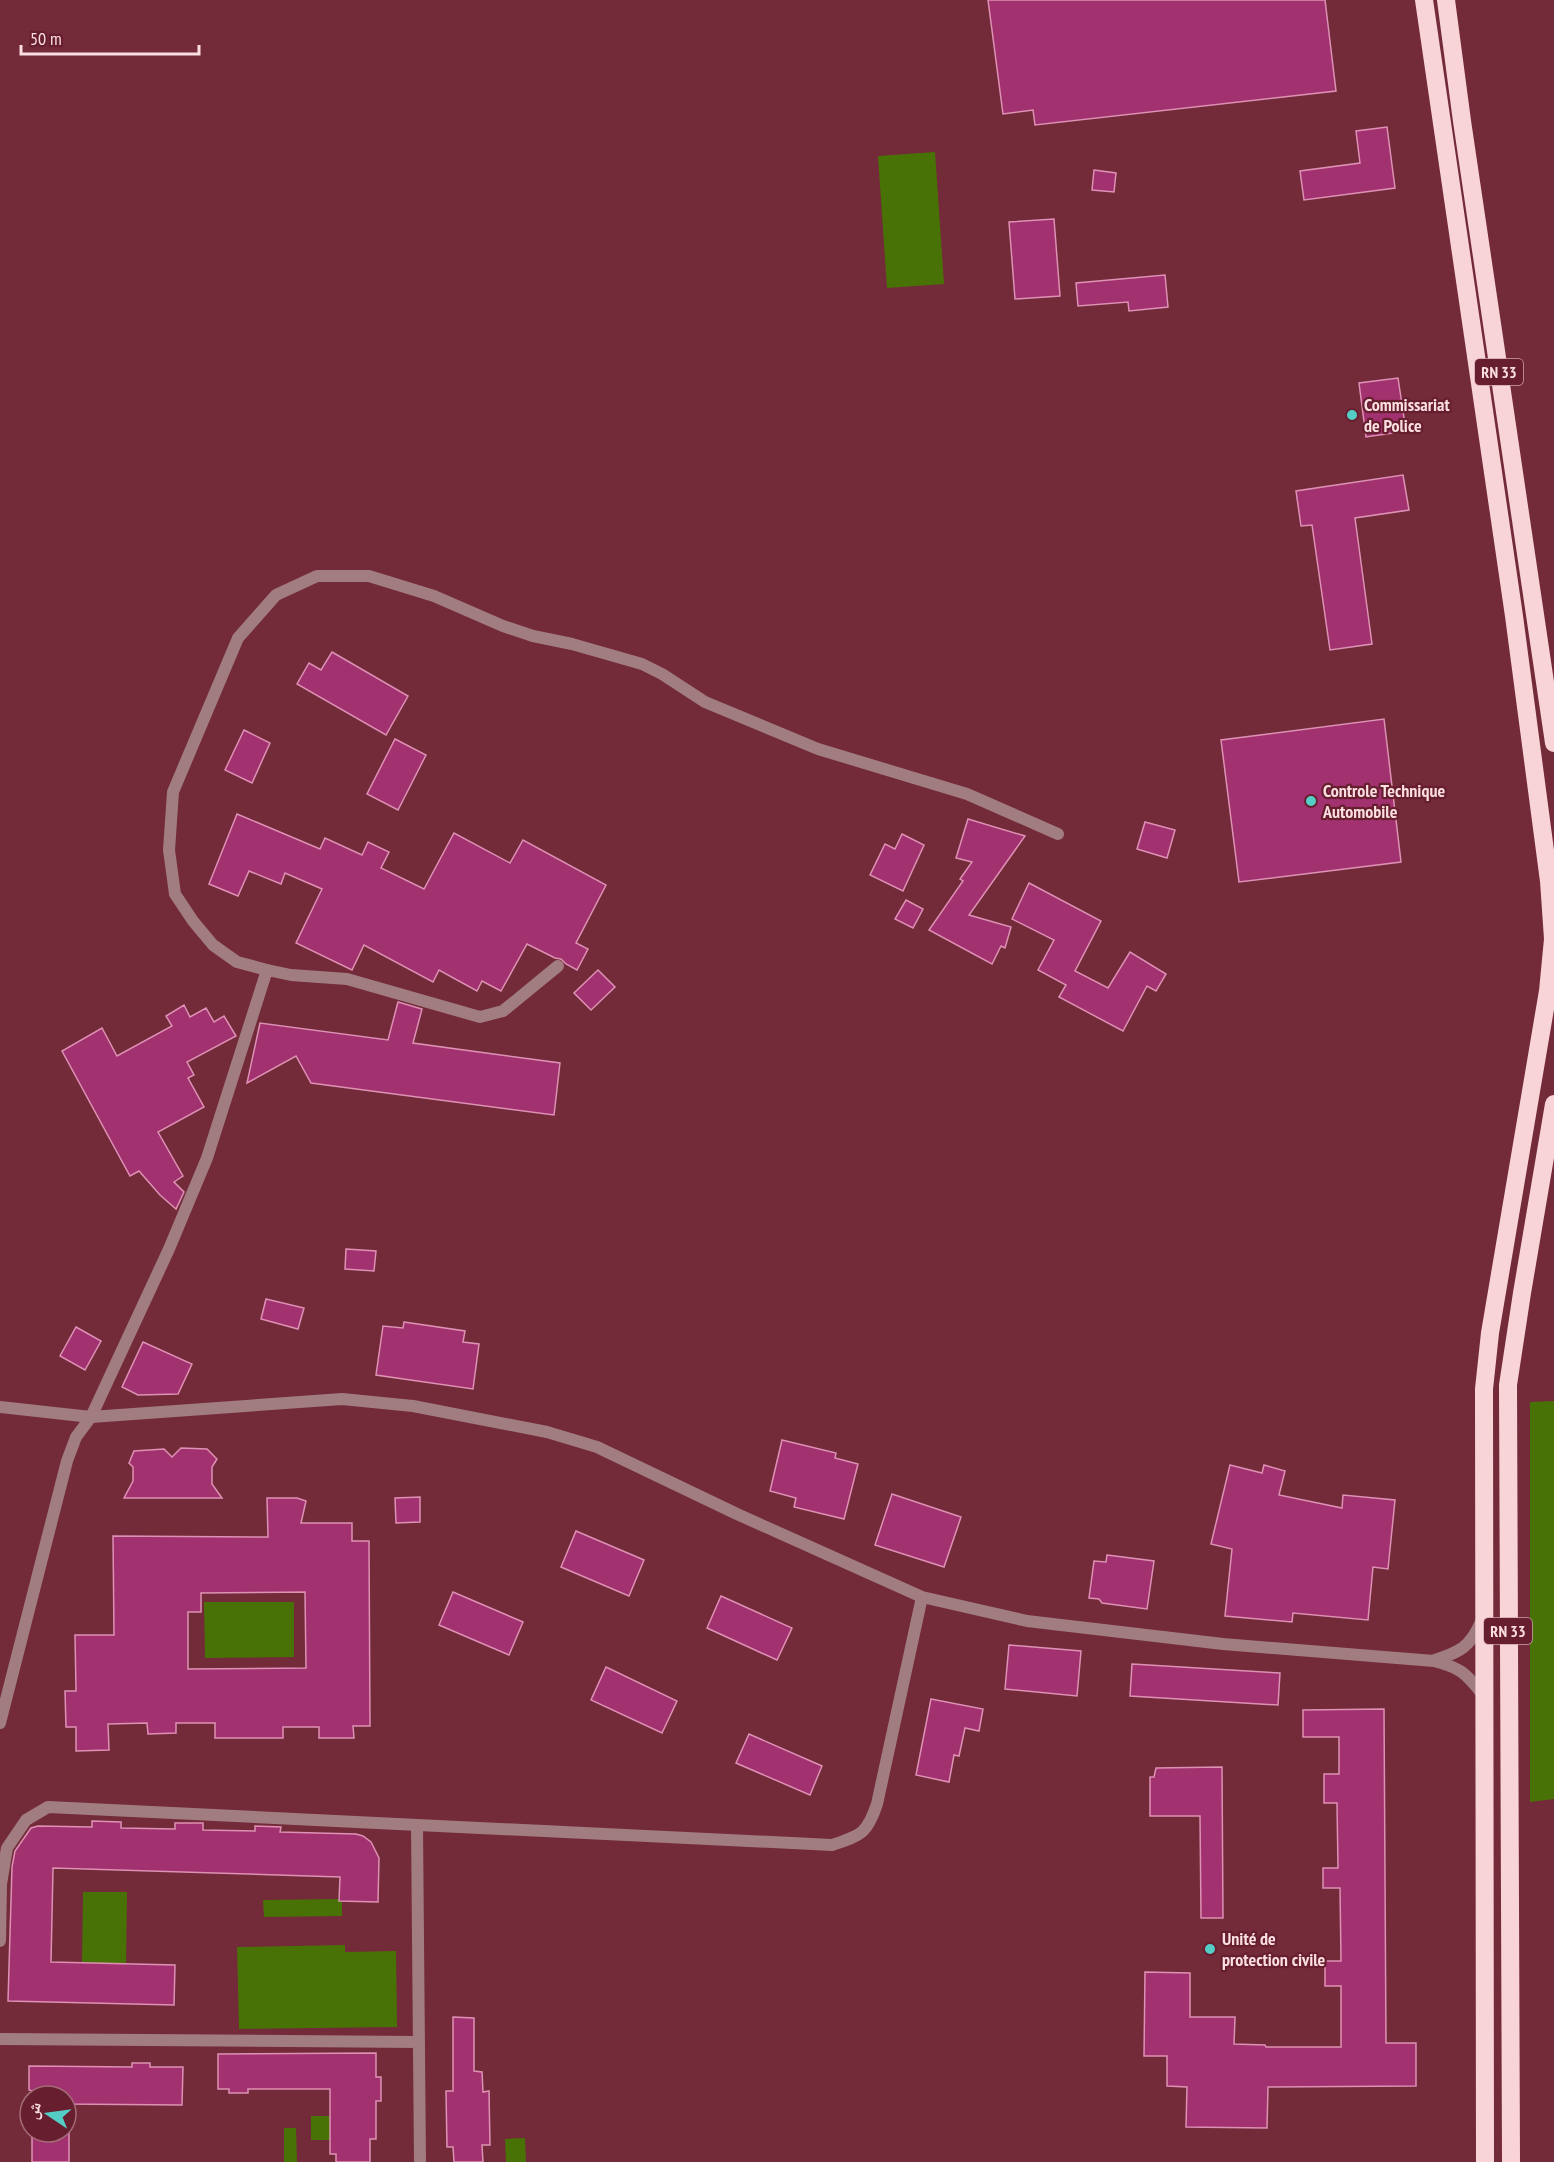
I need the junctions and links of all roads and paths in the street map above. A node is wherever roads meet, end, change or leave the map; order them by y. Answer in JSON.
{"nodes":[{"id":1,"x":1424,"y":0,"type":"edge"},
{"id":2,"x":1446,"y":0,"type":"edge"},
{"id":3,"x":1554,"y":743,"type":"edge"},
{"id":4,"x":1058,"y":834,"type":"dead end"},
{"id":5,"x":558,"y":966,"type":"dead end"},
{"id":6,"x":267,"y":970,"type":"junction"},
{"id":7,"x":1554,"y":1104,"type":"edge"},
{"id":8,"x":0,"y":1407,"type":"edge"},
{"id":9,"x":91,"y":1417,"type":"junction"},
{"id":10,"x":922,"y":1597,"type":"junction"},
{"id":11,"x":1483,"y":1615,"type":"junction"},
{"id":12,"x":1434,"y":1661,"type":"junction"},
{"id":13,"x":1483,"y":1695,"type":"junction"},
{"id":14,"x":0,"y":1723,"type":"edge"},
{"id":15,"x":417,"y":1826,"type":"junction"},
{"id":16,"x":0,"y":1941,"type":"edge"},
{"id":17,"x":0,"y":2039,"type":"edge"},
{"id":18,"x":419,"y":2042,"type":"junction"},
{"id":19,"x":420,"y":2162,"type":"edge"},
{"id":20,"x":1485,"y":2162,"type":"edge"},
{"id":21,"x":1511,"y":2162,"type":"edge"}],
"edges":[{"from":1,"to":11,"type":"highway","number":"RN 33"},
{"from":2,"to":3,"type":"highway","number":"RN 33"},
{"from":4,"to":6,"type":"street"},
{"from":5,"to":6,"type":"street"},
{"from":6,"to":9,"type":"street"},
{"from":7,"to":21,"type":"highway","number":"RN 33"},
{"from":8,"to":9,"type":"street"},
{"from":9,"to":10,"type":"street"},
{"from":9,"to":14,"type":"street"},
{"from":10,"to":12,"type":"street"},
{"from":10,"to":15,"type":"street"},
{"from":11,"to":12,"type":"street"},
{"from":11,"to":13,"type":"highway","number":"RN 33"},
{"from":12,"to":13,"type":"street"},
{"from":13,"to":20,"type":"highway","number":"RN 33"},
{"from":15,"to":16,"type":"street"},
{"from":15,"to":18,"type":"street"},
{"from":17,"to":18,"type":"street"},
{"from":18,"to":19,"type":"street"}]}
